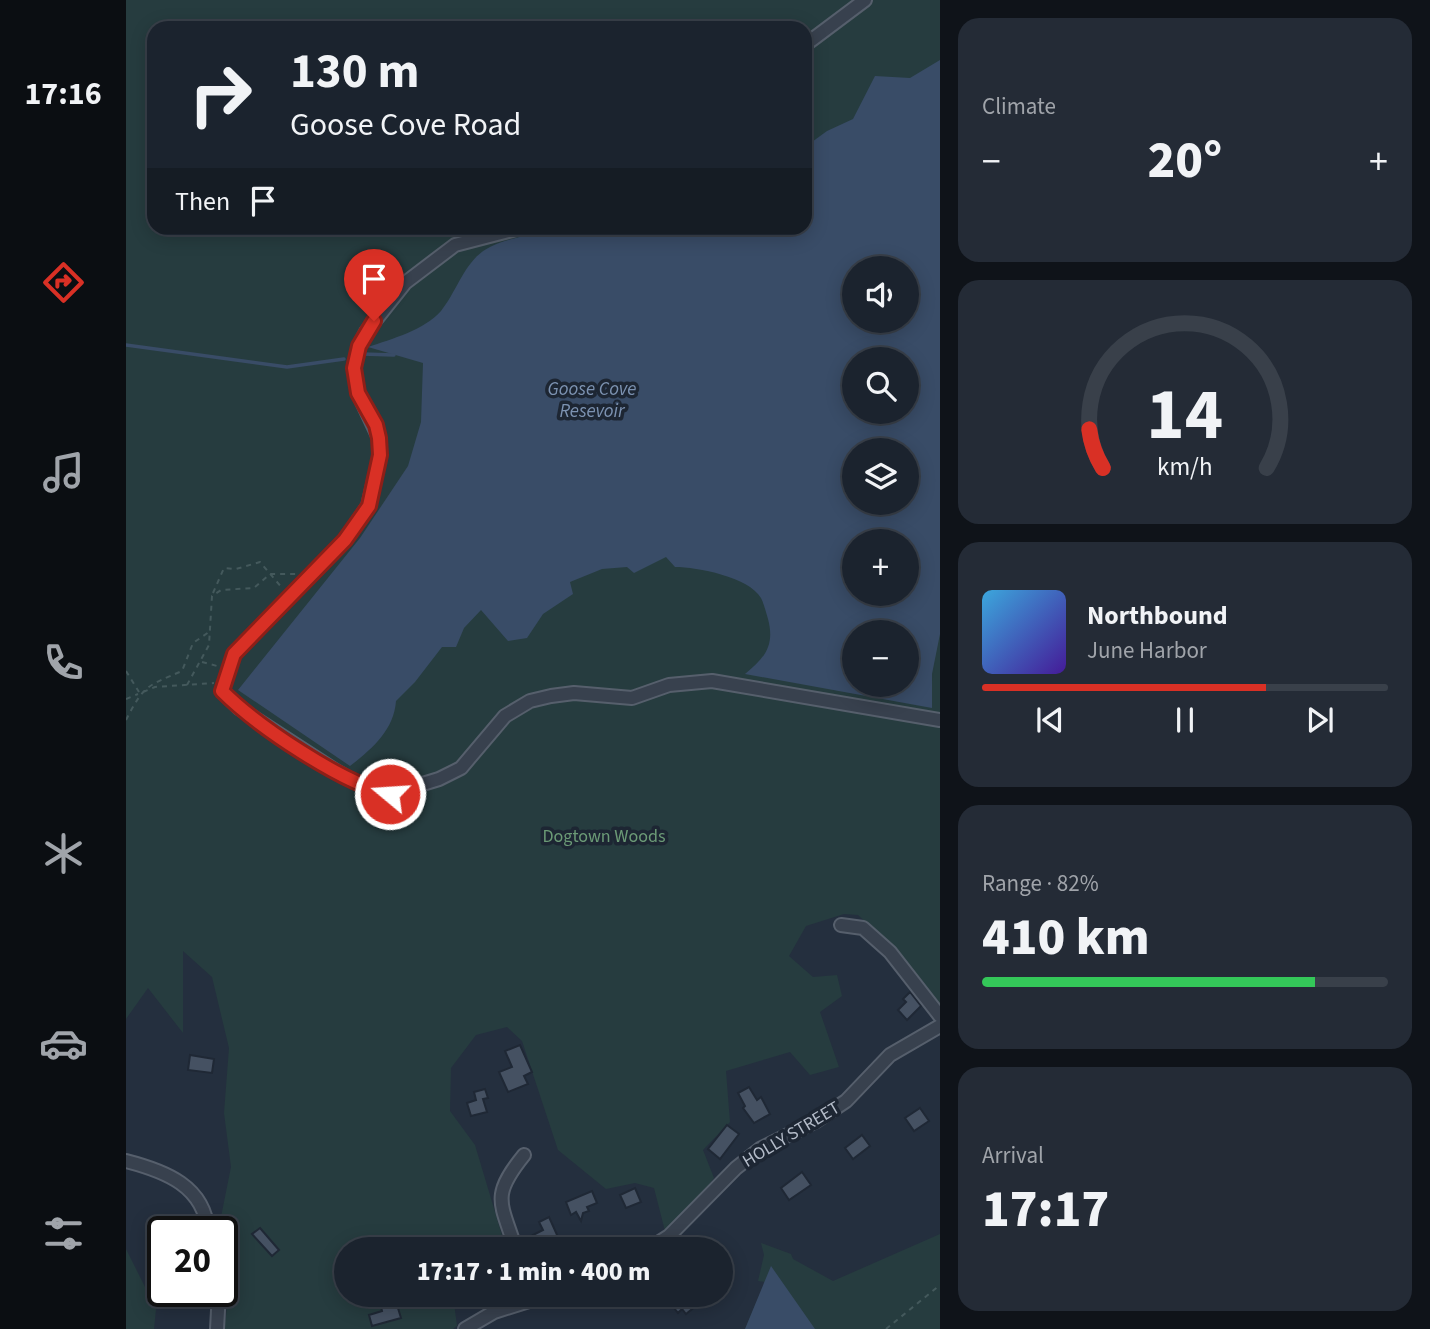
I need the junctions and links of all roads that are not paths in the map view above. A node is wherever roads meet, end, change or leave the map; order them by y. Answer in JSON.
{"nodes":[{"id":1,"x":865,"y":0,"type":"edge"},
{"id":2,"x":812,"y":40,"type":"edge"},
{"id":3,"x":484,"y":235,"type":"edge"},
{"id":4,"x":940,"y":720,"type":"edge"},
{"id":5,"x":841,"y":925,"type":"dead end"},
{"id":6,"x":940,"y":1016,"type":"edge"},
{"id":7,"x":940,"y":1026,"type":"edge"},
{"id":8,"x":524,"y":1155,"type":"dead end"},
{"id":9,"x":126,"y":1161,"type":"edge"},
{"id":10,"x":206,"y":1216,"type":"edge"},
{"id":11,"x":512,"y":1237,"type":"edge"},
{"id":12,"x":667,"y":1237,"type":"edge"},
{"id":13,"x":219,"y":1307,"type":"edge"},
{"id":14,"x":507,"y":1307,"type":"edge"},
{"id":15,"x":218,"y":1329,"type":"edge"},
{"id":16,"x":465,"y":1329,"type":"edge"}],
"edges":[{"from":1,"to":2,"type":"street"},
{"from":3,"to":4,"type":"street"},
{"from":5,"to":6,"type":"street"},
{"from":7,"to":12,"type":"street","name":"HOLLY STREET"},
{"from":8,"to":11,"type":"street"},
{"from":9,"to":10,"type":"street"},
{"from":13,"to":15,"type":"street"},
{"from":14,"to":16,"type":"street"}]}
